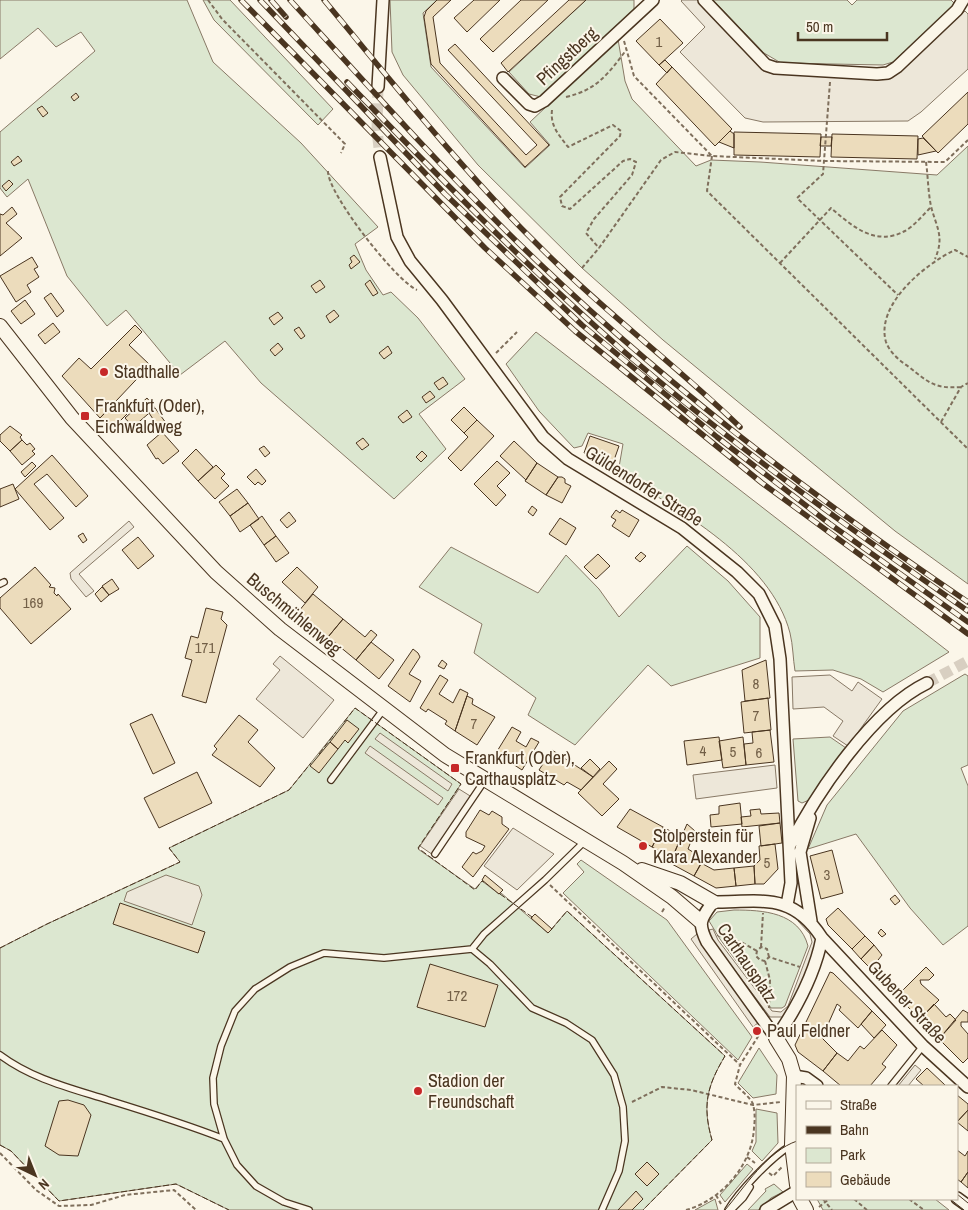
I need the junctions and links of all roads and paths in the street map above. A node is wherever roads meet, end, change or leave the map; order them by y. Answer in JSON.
{"nodes":[{"id":1,"x":208,"y":0,"type":"edge"},
{"id":2,"x":383,"y":0,"type":"edge"},
{"id":3,"x":653,"y":0,"type":"edge"},
{"id":4,"x":704,"y":0,"type":"edge"},
{"id":5,"x":963,"y":0,"type":"edge"},
{"id":6,"x":621,"y":29,"type":"junction"},
{"id":7,"x":626,"y":49,"type":"junction"},
{"id":8,"x":831,"y":72,"type":"junction"},
{"id":9,"x":503,"y":78,"type":"dead end"},
{"id":10,"x":378,"y":87,"type":"tunnel mouth"},
{"id":11,"x":564,"y":97,"type":"dead end"},
{"id":12,"x":553,"y":102,"type":"dead end"},
{"id":13,"x":968,"y":140,"type":"edge"},
{"id":14,"x":341,"y":153,"type":"dead end"},
{"id":15,"x":712,"y":156,"type":"junction"},
{"id":16,"x":380,"y":157,"type":"tunnel mouth"},
{"id":17,"x":824,"y":161,"type":"junction"},
{"id":18,"x":926,"y":162,"type":"junction"},
{"id":19,"x":328,"y":171,"type":"dead end"},
{"id":20,"x":931,"y":207,"type":"junction"},
{"id":21,"x":818,"y":221,"type":"junction"},
{"id":22,"x":598,"y":248,"type":"junction"},
{"id":23,"x":968,"y":257,"type":"edge"},
{"id":24,"x":935,"y":260,"type":"junction"},
{"id":25,"x":780,"y":262,"type":"junction"},
{"id":26,"x":582,"y":268,"type":"dead end"},
{"id":27,"x":419,"y":290,"type":"dead end"},
{"id":28,"x":898,"y":295,"type":"junction"},
{"id":29,"x":0,"y":326,"type":"edge"},
{"id":30,"x":517,"y":332,"type":"dead end"},
{"id":31,"x":487,"y":362,"type":"junction"},
{"id":32,"x":968,"y":383,"type":"edge"},
{"id":33,"x":961,"y":387,"type":"junction"},
{"id":34,"x":941,"y":422,"type":"junction"},
{"id":35,"x":968,"y":449,"type":"edge"},
{"id":36,"x":927,"y":683,"type":"tunnel mouth"},
{"id":37,"x":384,"y":710,"type":"junction"},
{"id":38,"x":331,"y":780,"type":"dead end"},
{"id":39,"x":485,"y":780,"type":"junction"},
{"id":40,"x":818,"y":798,"type":"junction"},
{"id":41,"x":585,"y":841,"type":"junction"},
{"id":42,"x":790,"y":845,"type":"junction"},
{"id":43,"x":435,"y":854,"type":"dead end"},
{"id":44,"x":622,"y":863,"type":"junction"},
{"id":45,"x":545,"y":880,"type":"junction"},
{"id":46,"x":764,"y":901,"type":"junction"},
{"id":47,"x":713,"y":902,"type":"junction"},
{"id":48,"x":787,"y":905,"type":"junction"},
{"id":49,"x":811,"y":921,"type":"junction"},
{"id":50,"x":701,"y":925,"type":"junction"},
{"id":51,"x":822,"y":938,"type":"junction"},
{"id":52,"x":761,"y":947,"type":"junction"},
{"id":53,"x":472,"y":950,"type":"junction"},
{"id":54,"x":757,"y":951,"type":"junction"},
{"id":55,"x":769,"y":957,"type":"junction"},
{"id":56,"x":765,"y":961,"type":"junction"},
{"id":57,"x":812,"y":970,"type":"junction"},
{"id":58,"x":766,"y":1026,"type":"junction"},
{"id":59,"x":757,"y":1038,"type":"dead end"},
{"id":60,"x":776,"y":1038,"type":"junction"},
{"id":61,"x":922,"y":1046,"type":"junction"},
{"id":62,"x":0,"y":1055,"type":"edge"},
{"id":63,"x":740,"y":1065,"type":"junction"},
{"id":64,"x":794,"y":1076,"type":"junction"},
{"id":65,"x":816,"y":1085,"type":"edge"},
{"id":66,"x":892,"y":1085,"type":"edge"},
{"id":67,"x":968,"y":1087,"type":"edge"},
{"id":68,"x":793,"y":1101,"type":"junction"},
{"id":69,"x":753,"y":1104,"type":"junction"},
{"id":70,"x":623,"y":1107,"type":"junction"},
{"id":71,"x":224,"y":1139,"type":"junction"},
{"id":72,"x":794,"y":1145,"type":"edge"},
{"id":73,"x":0,"y":1153,"type":"edge"},
{"id":74,"x":747,"y":1157,"type":"junction"},
{"id":75,"x":759,"y":1166,"type":"dead end"},
{"id":76,"x":796,"y":1172,"type":"edge"},
{"id":77,"x":796,"y":1192,"type":"edge"},
{"id":78,"x":716,"y":1195,"type":"junction"},
{"id":79,"x":827,"y":1200,"type":"edge"},
{"id":80,"x":855,"y":1200,"type":"edge"},
{"id":81,"x":910,"y":1200,"type":"edge"},
{"id":82,"x":824,"y":1202,"type":"junction"},
{"id":83,"x":727,"y":1209,"type":"edge"},
{"id":84,"x":196,"y":1210,"type":"edge"},
{"id":85,"x":309,"y":1210,"type":"edge"},
{"id":86,"x":602,"y":1210,"type":"edge"},
{"id":87,"x":686,"y":1210,"type":"edge"},
{"id":88,"x":766,"y":1210,"type":"edge"},
{"id":89,"x":815,"y":1210,"type":"edge"},
{"id":90,"x":832,"y":1210,"type":"edge"},
{"id":91,"x":867,"y":1210,"type":"edge"},
{"id":92,"x":924,"y":1210,"type":"edge"}],
"edges":[{"from":1,"to":14,"type":"path"},
{"from":2,"to":10,"type":"street"},
{"from":3,"to":6,"type":"street","name":"Pfingstberg"},
{"from":4,"to":8,"type":"street"},
{"from":5,"to":8,"type":"street"},
{"from":6,"to":7,"type":"path"},
{"from":6,"to":9,"type":"street","name":"Pfingstberg"},
{"from":7,"to":11,"type":"path"},
{"from":7,"to":15,"type":"path"},
{"from":8,"to":17,"type":"path"},
{"from":12,"to":22,"type":"path"},
{"from":13,"to":18,"type":"path"},
{"from":15,"to":17,"type":"path"},
{"from":15,"to":22,"type":"path"},
{"from":15,"to":25,"type":"path"},
{"from":16,"to":31,"type":"street","name":"Güldendorfer Straße"},
{"from":17,"to":18,"type":"path"},
{"from":17,"to":21,"type":"path"},
{"from":18,"to":20,"type":"path"},
{"from":19,"to":27,"type":"path"},
{"from":20,"to":21,"type":"path"},
{"from":20,"to":24,"type":"path"},
{"from":21,"to":25,"type":"path"},
{"from":21,"to":28,"type":"path"},
{"from":22,"to":26,"type":"path"},
{"from":23,"to":24,"type":"path"},
{"from":24,"to":28,"type":"path"},
{"from":25,"to":34,"type":"path"},
{"from":28,"to":33,"type":"path"},
{"from":29,"to":37,"type":"street","name":"Buschmühlenweg"},
{"from":30,"to":31,"type":"path"},
{"from":31,"to":42,"type":"street","name":"Güldendorfer Straße"},
{"from":32,"to":33,"type":"path"},
{"from":33,"to":34,"type":"path"},
{"from":34,"to":35,"type":"path"},
{"from":36,"to":40,"type":"street"},
{"from":37,"to":38,"type":"lane"},
{"from":37,"to":39,"type":"street","name":"Buschmühlenweg"},
{"from":39,"to":41,"type":"street","name":"Buschmühlenweg"},
{"from":39,"to":43,"type":"lane"},
{"from":40,"to":42,"type":"street"},
{"from":40,"to":49,"type":"street"},
{"from":41,"to":44,"type":"street","name":"Buschmühlenweg"},
{"from":41,"to":45,"type":"lane"},
{"from":42,"to":48,"type":"street","name":"Güldendorfer Straße"},
{"from":44,"to":47,"type":"street","name":"Buschmühlenweg"},
{"from":44,"to":50,"type":"street","name":"Buschmühlenweg"},
{"from":45,"to":53,"type":"lane"},
{"from":45,"to":63,"type":"path"},
{"from":46,"to":47,"type":"street","name":"Carthausplatz"},
{"from":46,"to":48,"type":"street","name":"Carthausplatz"},
{"from":46,"to":52,"type":"path"},
{"from":47,"to":50,"type":"street","name":"Carthausplatz"},
{"from":48,"to":49,"type":"street","name":"Carthausplatz"},
{"from":49,"to":51,"type":"street","name":"Carthausplatz"},
{"from":50,"to":54,"type":"path"},
{"from":50,"to":58,"type":"street","name":"Carthausplatz"},
{"from":51,"to":57,"type":"street","name":"Carthausplatz"},
{"from":51,"to":61,"type":"street","name":"Gubener Straße"},
{"from":52,"to":54,"type":"path"},
{"from":52,"to":55,"type":"path"},
{"from":53,"to":70,"type":"lane"},
{"from":53,"to":71,"type":"lane"},
{"from":54,"to":56,"type":"path"},
{"from":55,"to":56,"type":"path"},
{"from":55,"to":57,"type":"path"},
{"from":56,"to":58,"type":"path"},
{"from":57,"to":60,"type":"street","name":"Carthausplatz"},
{"from":58,"to":60,"type":"street","name":"Carthausplatz"},
{"from":59,"to":63,"type":"path"},
{"from":60,"to":64,"type":"street","name":"Carthausplatz"},
{"from":61,"to":66,"type":"lane"},
{"from":61,"to":67,"type":"street","name":"Gubener Straße"},
{"from":62,"to":71,"type":"lane"},
{"from":63,"to":69,"type":"path"},
{"from":64,"to":65,"type":"street"},
{"from":64,"to":68,"type":"street"},
{"from":68,"to":69,"type":"path"},
{"from":68,"to":72,"type":"street"},
{"from":69,"to":70,"type":"path"},
{"from":69,"to":74,"type":"path"},
{"from":70,"to":86,"type":"lane"},
{"from":71,"to":85,"type":"lane"},
{"from":72,"to":76,"type":"street"},
{"from":72,"to":83,"type":"lane"},
{"from":73,"to":84,"type":"path"},
{"from":74,"to":75,"type":"path"},
{"from":74,"to":78,"type":"path"},
{"from":77,"to":88,"type":"street"},
{"from":78,"to":83,"type":"path"},
{"from":78,"to":87,"type":"path"},
{"from":79,"to":82,"type":"path"},
{"from":80,"to":91,"type":"path"},
{"from":81,"to":92,"type":"path"},
{"from":82,"to":89,"type":"path"},
{"from":82,"to":90,"type":"path"}]}
